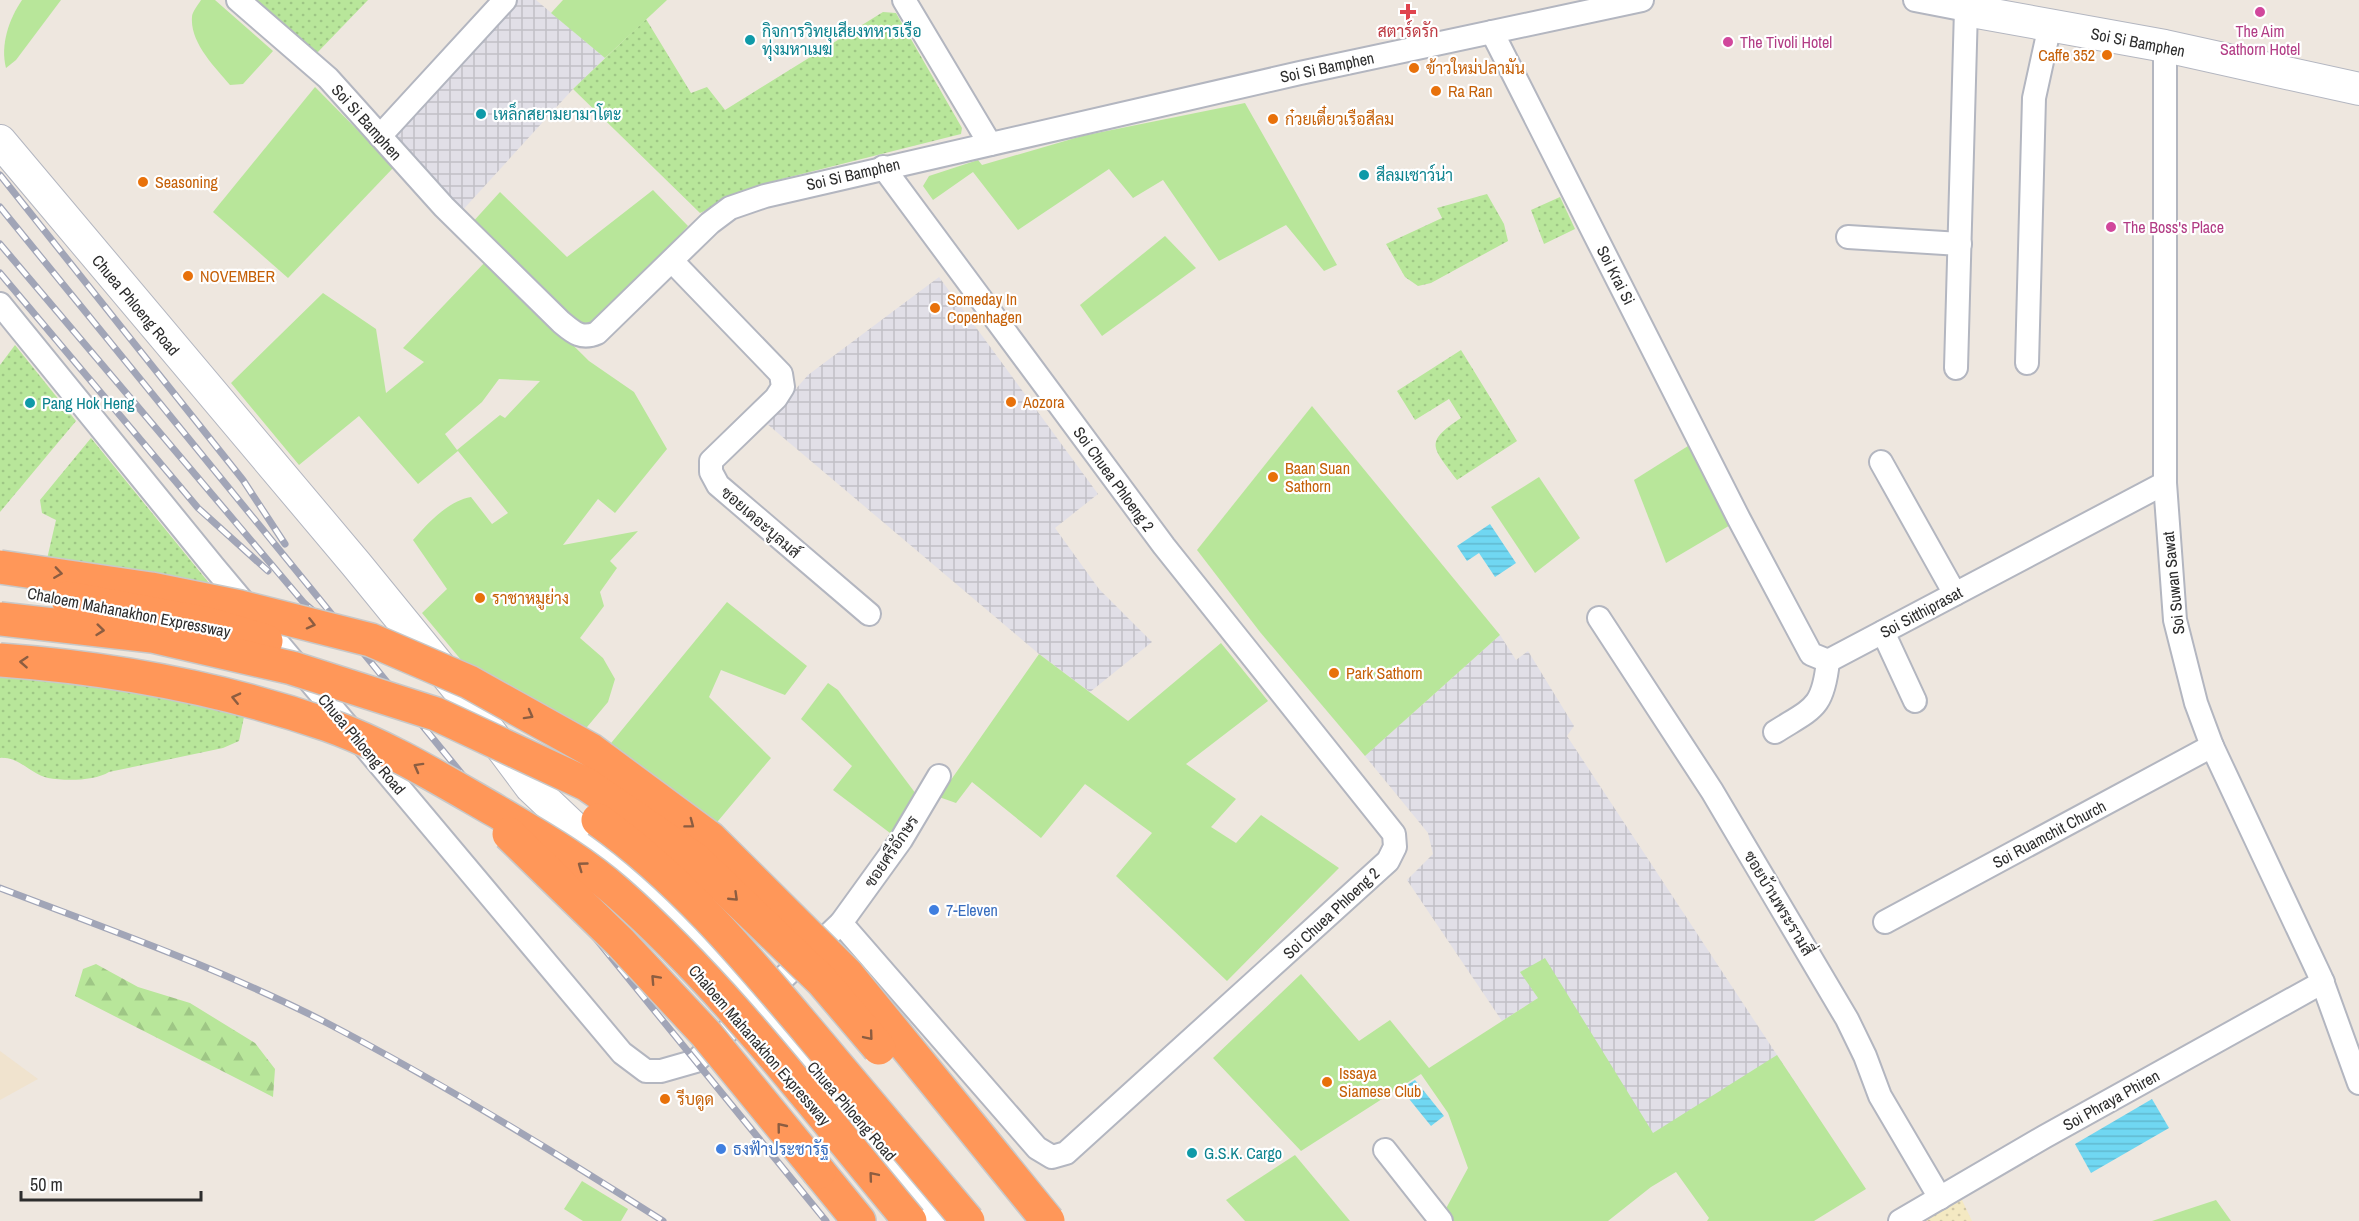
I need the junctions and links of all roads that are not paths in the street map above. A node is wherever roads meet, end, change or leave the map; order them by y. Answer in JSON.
{"nodes":[{"id":1,"x":238,"y":0,"type":"edge"},
{"id":2,"x":505,"y":0,"type":"edge"},
{"id":3,"x":904,"y":0,"type":"edge"},
{"id":4,"x":1642,"y":0,"type":"edge"},
{"id":5,"x":1915,"y":0,"type":"edge"},
{"id":6,"x":1973,"y":7,"type":"edge"},
{"id":7,"x":2050,"y":25,"type":"junction"},
{"id":8,"x":1492,"y":32,"type":"junction"},
{"id":9,"x":2165,"y":46,"type":"junction"},
{"id":10,"x":2359,"y":89,"type":"edge"},
{"id":11,"x":380,"y":136,"type":"junction"},
{"id":12,"x":0,"y":141,"type":"edge"},
{"id":13,"x":990,"y":144,"type":"junction"},
{"id":14,"x":883,"y":167,"type":"junction"},
{"id":15,"x":1848,"y":237,"type":"dead end"},
{"id":16,"x":1960,"y":244,"type":"junction"},
{"id":17,"x":672,"y":261,"type":"junction"},
{"id":18,"x":0,"y":304,"type":"edge"},
{"id":19,"x":2027,"y":363,"type":"dead end"},
{"id":20,"x":1956,"y":368,"type":"dead end"},
{"id":21,"x":1881,"y":462,"type":"dead end"},
{"id":22,"x":2165,"y":483,"type":"junction"},
{"id":23,"x":0,"y":567,"type":"edge"},
{"id":24,"x":0,"y":589,"type":"edge"},
{"id":25,"x":1955,"y":594,"type":"junction"},
{"id":26,"x":869,"y":614,"type":"dead end"},
{"id":27,"x":1599,"y":618,"type":"dead end"},
{"id":28,"x":0,"y":619,"type":"edge"},
{"id":29,"x":1883,"y":632,"type":"junction"},
{"id":30,"x":0,"y":660,"type":"edge"},
{"id":31,"x":1828,"y":661,"type":"junction"},
{"id":32,"x":458,"y":689,"type":"junction"},
{"id":33,"x":1915,"y":700,"type":"dead end"},
{"id":34,"x":1775,"y":732,"type":"dead end"},
{"id":35,"x":2212,"y":746,"type":"junction"},
{"id":36,"x":939,"y":776,"type":"dead end"},
{"id":37,"x":469,"y":795,"type":"junction"},
{"id":38,"x":1885,"y":922,"type":"dead end"},
{"id":39,"x":841,"y":923,"type":"junction"},
{"id":40,"x":2323,"y":982,"type":"junction"},
{"id":41,"x":758,"y":1002,"type":"junction"},
{"id":42,"x":2359,"y":1083,"type":"edge"},
{"id":43,"x":1385,"y":1150,"type":"dead end"},
{"id":44,"x":1940,"y":1198,"type":"junction"},
{"id":45,"x":860,"y":1221,"type":"edge"},
{"id":46,"x":910,"y":1221,"type":"edge"},
{"id":47,"x":946,"y":1221,"type":"edge"},
{"id":48,"x":968,"y":1221,"type":"edge"},
{"id":49,"x":1026,"y":1221,"type":"edge"},
{"id":50,"x":1048,"y":1221,"type":"edge"},
{"id":51,"x":1441,"y":1221,"type":"edge"},
{"id":52,"x":1900,"y":1221,"type":"edge"}],
"edges":[{"from":1,"to":11,"type":"street","name":"Soi Si Bamphen"},
{"from":2,"to":11,"type":"street"},
{"from":3,"to":13,"type":"street"},
{"from":4,"to":8,"type":"street","name":"Soi Si Bamphen"},
{"from":5,"to":6,"type":"street","name":"Soi Si Bamphen"},
{"from":6,"to":7,"type":"street","name":"Soi Si Bamphen"},
{"from":6,"to":16,"type":"street"},
{"from":7,"to":9,"type":"street","name":"Soi Si Bamphen"},
{"from":7,"to":19,"type":"street"},
{"from":8,"to":13,"type":"street","name":"Soi Si Bamphen"},
{"from":8,"to":31,"type":"street","name":"Soi Krai Si"},
{"from":9,"to":10,"type":"street","name":"Soi Si Bamphen"},
{"from":9,"to":22,"type":"street","name":"Soi Suwan Sawat"},
{"from":11,"to":17,"type":"street","name":"Soi Si Bamphen"},
{"from":12,"to":32,"type":"street","name":"Chuea Phloeng Road"},
{"from":13,"to":14,"type":"street","name":"Soi Si Bamphen"},
{"from":14,"to":17,"type":"street","name":"Soi Si Bamphen"},
{"from":14,"to":39,"type":"street","name":"Soi Chuea Phloeng 2"},
{"from":15,"to":16,"type":"street"},
{"from":16,"to":20,"type":"street"},
{"from":17,"to":26,"type":"street","name":"ซอยเดอะบูลมส์"},
{"from":18,"to":41,"type":"street","name":"Chuea Phloeng Road"},
{"from":21,"to":25,"type":"street"},
{"from":22,"to":25,"type":"street","name":"Soi Sitthiprasat"},
{"from":22,"to":35,"type":"street","name":"Soi Suwan Sawat"},
{"from":23,"to":50,"type":"highway","one_way":true,"bridge":true},
{"from":24,"to":48,"type":"highway","name":"Chaloem Mahanakhon Expressway","bridge":true},
{"from":25,"to":29,"type":"street","name":"Soi Sitthiprasat"},
{"from":27,"to":44,"type":"street","name":"ซอยบ้านพระรามสี่"},
{"from":28,"to":49,"type":"highway","name":"Chaloem Mahanakhon Expressway","one_way":true,"bridge":true},
{"from":29,"to":31,"type":"street","name":"Soi Sitthiprasat"},
{"from":29,"to":33,"type":"street"},
{"from":37,"to":30,"type":"highway","name":"Chaloem Mahanakhon Expressway","one_way":true,"bridge":true},
{"from":31,"to":34,"type":"street"},
{"from":32,"to":41,"type":"street","name":"Chuea Phloeng Road"},
{"from":32,"to":41,"type":"street","name":"Chuea Phloeng Road"},
{"from":35,"to":38,"type":"street","name":"Soi Ruamchit Church"},
{"from":35,"to":40,"type":"street","name":"Soi Suwan Sawat"},
{"from":36,"to":39,"type":"street","name":"ซอยศรีอักษร"},
{"from":45,"to":37,"type":"highway","one_way":true,"bridge":true},
{"from":46,"to":37,"type":"highway","name":"Chaloem Mahanakhon Expressway","one_way":true,"bridge":true},
{"from":39,"to":41,"type":"street"},
{"from":40,"to":42,"type":"street","name":"Soi Suwan Sawat"},
{"from":40,"to":44,"type":"street","name":"Soi Phraya Phiren"},
{"from":41,"to":47,"type":"street","name":"Chuea Phloeng Road"},
{"from":43,"to":51,"type":"street"},
{"from":44,"to":52,"type":"street","name":"Soi Phraya Phiren"}]}
